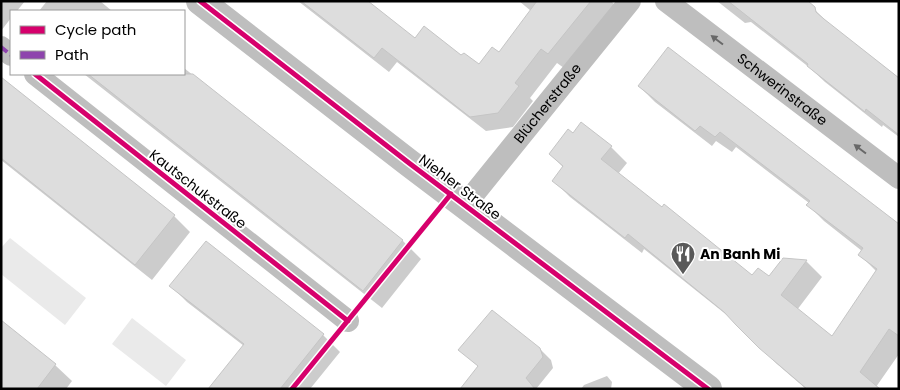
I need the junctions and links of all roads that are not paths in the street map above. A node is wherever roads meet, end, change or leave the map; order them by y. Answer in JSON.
{"nodes":[{"id":1,"x":200,"y":1,"type":"edge"},
{"id":2,"x":630,"y":1,"type":"edge"},
{"id":3,"x":666,"y":1,"type":"edge"},
{"id":4,"x":35,"y":75,"type":"edge"},
{"id":5,"x":899,"y":178,"type":"edge"},
{"id":6,"x":465,"y":205,"type":"junction"},
{"id":7,"x":348,"y":321,"type":"dead end"},
{"id":8,"x":708,"y":389,"type":"edge"}],
"edges":[{"from":1,"to":6,"type":"street","name":"Niehler Straße"},
{"from":2,"to":6,"type":"street","name":"Blücherstraße"},
{"from":5,"to":3,"type":"street","name":"Schwerinstraße","one_way":true},
{"from":4,"to":7,"type":"street","name":"Kautschukstraße"},
{"from":6,"to":8,"type":"street","name":"Niehler Straße"}]}
